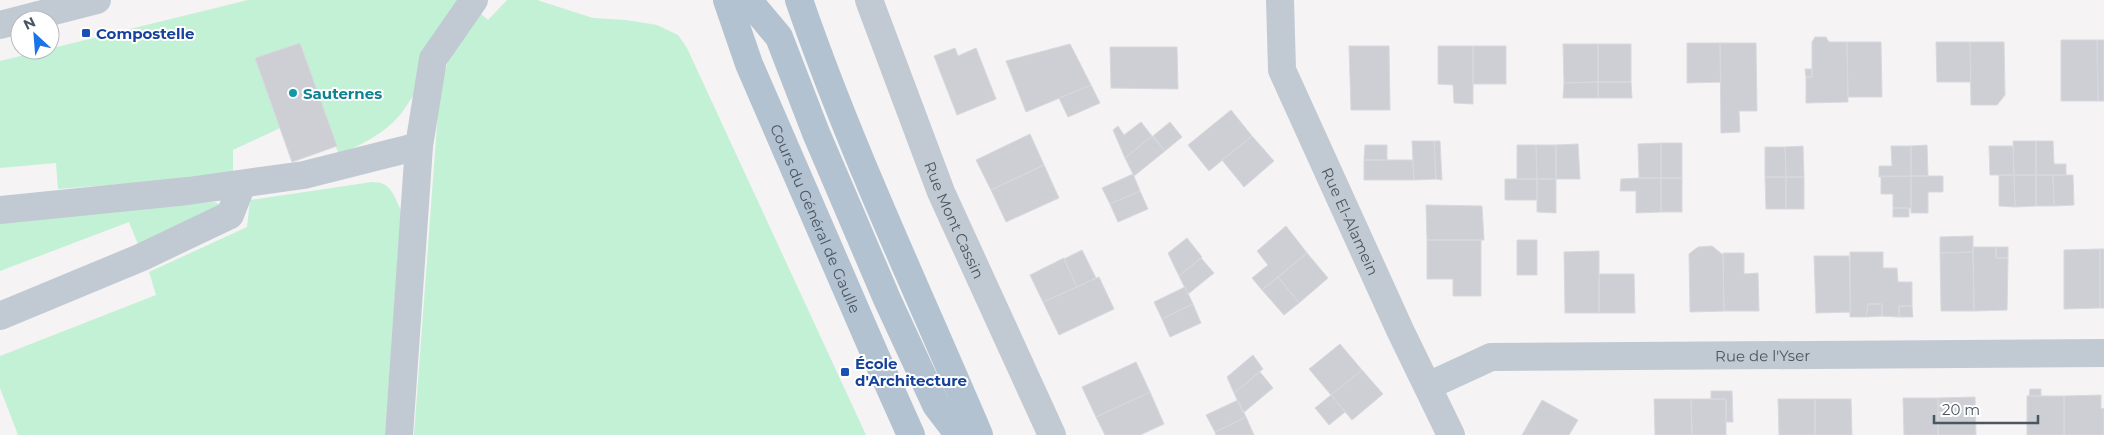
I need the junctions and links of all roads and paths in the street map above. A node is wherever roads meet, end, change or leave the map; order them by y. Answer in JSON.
{"nodes":[{"id":1,"x":97,"y":0,"type":"edge"},
{"id":2,"x":474,"y":0,"type":"edge"},
{"id":3,"x":727,"y":0,"type":"edge"},
{"id":4,"x":748,"y":0,"type":"edge"},
{"id":5,"x":800,"y":0,"type":"edge"},
{"id":6,"x":869,"y":0,"type":"edge"},
{"id":7,"x":1280,"y":0,"type":"edge"},
{"id":8,"x":0,"y":24,"type":"edge"},
{"id":9,"x":419,"y":146,"type":"junction"},
{"id":10,"x":242,"y":184,"type":"junction"},
{"id":11,"x":0,"y":210,"type":"edge"},
{"id":12,"x":0,"y":316,"type":"edge"},
{"id":13,"x":2104,"y":353,"type":"edge"},
{"id":14,"x":1428,"y":386,"type":"junction"},
{"id":15,"x":399,"y":435,"type":"edge"},
{"id":16,"x":911,"y":435,"type":"edge"},
{"id":17,"x":959,"y":435,"type":"edge"},
{"id":18,"x":979,"y":435,"type":"edge"},
{"id":19,"x":1052,"y":435,"type":"edge"},
{"id":20,"x":1451,"y":435,"type":"edge"}],
"edges":[{"from":1,"to":8,"type":"street"},
{"from":2,"to":9,"type":"street"},
{"from":3,"to":16,"type":"main road","name":"Cours du Général de Gaulle"},
{"from":4,"to":17,"type":"main road"},
{"from":5,"to":18,"type":"main road"},
{"from":6,"to":19,"type":"street","name":"Rue Mont Cassin"},
{"from":7,"to":14,"type":"street","name":"Rue El-Alamein"},
{"from":9,"to":10,"type":"street"},
{"from":9,"to":15,"type":"street"},
{"from":10,"to":11,"type":"street"},
{"from":10,"to":12,"type":"street"},
{"from":13,"to":14,"type":"street","name":"Rue de l'Yser"},
{"from":14,"to":20,"type":"street","name":"Rue El-Alamein"}]}
